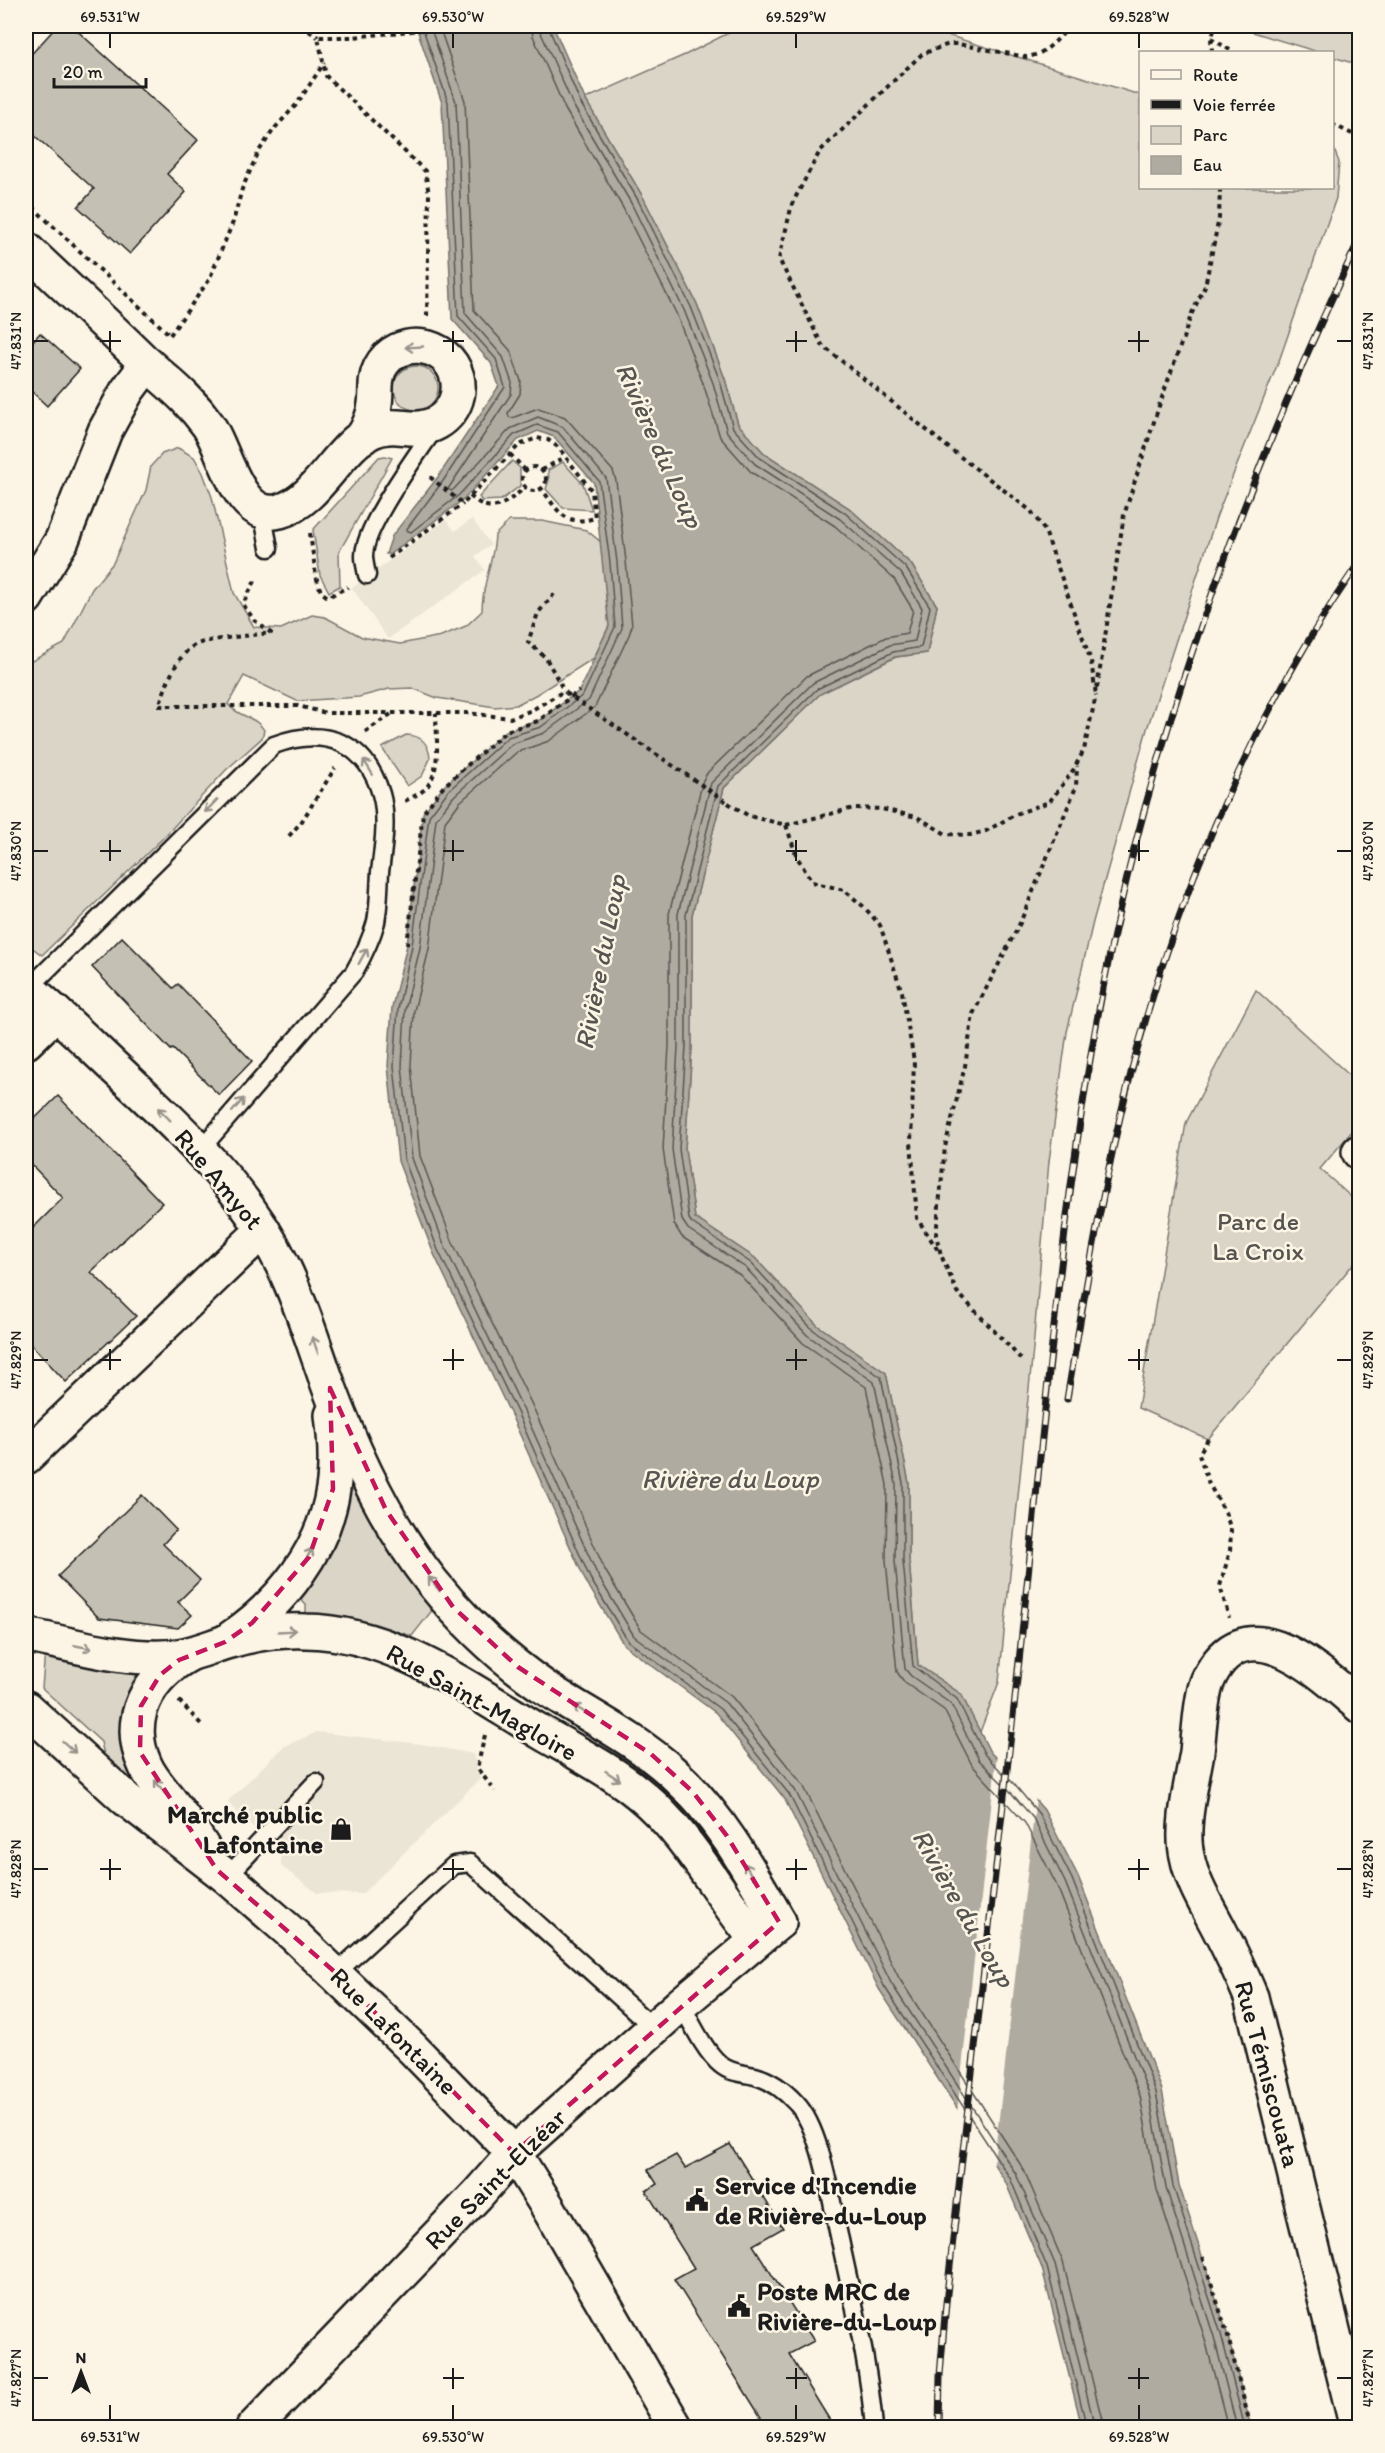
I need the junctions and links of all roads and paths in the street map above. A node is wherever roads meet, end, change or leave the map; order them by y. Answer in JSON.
{"nodes":[{"id":1,"x":301,"y":26,"type":"edge"},
{"id":2,"x":459,"y":26,"type":"edge"},
{"id":3,"x":1070,"y":26,"type":"edge"},
{"id":4,"x":1216,"y":26,"type":"edge"},
{"id":5,"x":318,"y":37,"type":"junction"},
{"id":6,"x":1211,"y":38,"type":"junction"},
{"id":7,"x":1212,"y":51,"type":"edge"},
{"id":8,"x":1231,"y":51,"type":"edge"},
{"id":9,"x":324,"y":63,"type":"junction"},
{"id":10,"x":1334,"y":125,"type":"edge"},
{"id":11,"x":1359,"y":138,"type":"edge"},
{"id":12,"x":1220,"y":189,"type":"edge"},
{"id":13,"x":26,"y":249,"type":"edge"},
{"id":14,"x":170,"y":335,"type":"dead end"},
{"id":15,"x":426,"y":347,"type":"junction"},
{"id":16,"x":147,"y":364,"type":"junction"},
{"id":17,"x":440,"y":422,"type":"junction"},
{"id":18,"x":363,"y":437,"type":"junction"},
{"id":19,"x":510,"y":454,"type":"junction"},
{"id":20,"x":565,"y":457,"type":"junction"},
{"id":21,"x":542,"y":470,"type":"junction"},
{"id":22,"x":526,"y":471,"type":"junction"},
{"id":23,"x":436,"y":480,"type":"dead end"},
{"id":24,"x":526,"y":487,"type":"junction"},
{"id":25,"x":541,"y":488,"type":"junction"},
{"id":26,"x":470,"y":496,"type":"junction"},
{"id":27,"x":262,"y":511,"type":"junction"},
{"id":28,"x":269,"y":548,"type":"dead end"},
{"id":29,"x":367,"y":575,"type":"dead end"},
{"id":30,"x":255,"y":581,"type":"dead end"},
{"id":31,"x":554,"y":594,"type":"dead end"},
{"id":32,"x":26,"y":598,"type":"edge"},
{"id":33,"x":579,"y":691,"type":"dead end"},
{"id":34,"x":565,"y":692,"type":"junction"},
{"id":35,"x":1096,"y":695,"type":"junction"},
{"id":36,"x":436,"y":713,"type":"junction"},
{"id":37,"x":1077,"y":762,"type":"junction"},
{"id":38,"x":404,"y":801,"type":"dead end"},
{"id":39,"x":786,"y":825,"type":"junction"},
{"id":40,"x":407,"y":945,"type":"dead end"},
{"id":41,"x":27,"y":988,"type":"edge"},
{"id":42,"x":57,"y":1013,"type":"junction"},
{"id":43,"x":26,"y":1042,"type":"edge"},
{"id":44,"x":200,"y":1150,"type":"junction"},
{"id":45,"x":263,"y":1230,"type":"junction"},
{"id":46,"x":941,"y":1255,"type":"junction"},
{"id":47,"x":1021,"y":1359,"type":"dead end"},
{"id":48,"x":330,"y":1388,"type":"junction"},
{"id":49,"x":343,"y":1419,"type":"joint"},
{"id":50,"x":1208,"y":1439,"type":"dead end"},
{"id":51,"x":26,"y":1457,"type":"edge"},
{"id":52,"x":26,"y":1635,"type":"edge"},
{"id":53,"x":225,"y":1642,"type":"junction"},
{"id":54,"x":1229,"y":1653,"type":"junction"},
{"id":55,"x":190,"y":1654,"type":"junction"},
{"id":56,"x":1359,"y":1706,"type":"edge"},
{"id":57,"x":185,"y":1707,"type":"dead end"},
{"id":58,"x":26,"y":1708,"type":"edge"},
{"id":59,"x":201,"y":1724,"type":"dead end"},
{"id":60,"x":486,"y":1732,"type":"dead end"},
{"id":61,"x":316,"y":1782,"type":"dead end"},
{"id":62,"x":495,"y":1791,"type":"dead end"},
{"id":63,"x":222,"y":1873,"type":"junction"},
{"id":64,"x":767,"y":1931,"type":"junction"},
{"id":65,"x":336,"y":1973,"type":"junction"},
{"id":66,"x":681,"y":2004,"type":"junction"},
{"id":67,"x":654,"y":2028,"type":"junction"},
{"id":68,"x":514,"y":2153,"type":"junction"},
{"id":69,"x":1203,"y":2256,"type":"dead end"},
{"id":70,"x":282,"y":2416,"type":"edge"},
{"id":71,"x":253,"y":2427,"type":"edge"},
{"id":72,"x":676,"y":2427,"type":"edge"},
{"id":73,"x":874,"y":2427,"type":"edge"},
{"id":74,"x":1251,"y":2427,"type":"edge"},
{"id":75,"x":1357,"y":2427,"type":"edge"}],
"edges":[{"from":1,"to":5,"type":"path"},
{"from":2,"to":5,"type":"path"},
{"from":3,"to":35,"type":"path"},
{"from":4,"to":6,"type":"path"},
{"from":5,"to":9,"type":"path"},
{"from":6,"to":7,"type":"path"},
{"from":6,"to":8,"type":"path"},
{"from":9,"to":14,"type":"path"},
{"from":9,"to":15,"type":"path"},
{"from":10,"to":11,"type":"path"},
{"from":12,"to":35,"type":"path"},
{"from":13,"to":16,"type":"main road"},
{"from":15,"to":17,"type":"main road"},
{"from":15,"to":18,"type":"main road","one_way":true},
{"from":16,"to":27,"type":"main road"},
{"from":16,"to":32,"type":"main road"},
{"from":17,"to":18,"type":"main road"},
{"from":17,"to":29,"type":"lane"},
{"from":18,"to":27,"type":"main road"},
{"from":19,"to":20,"type":"path"},
{"from":19,"to":22,"type":"path"},
{"from":19,"to":26,"type":"path"},
{"from":20,"to":21,"type":"path"},
{"from":20,"to":25,"type":"path"},
{"from":21,"to":22,"type":"path"},
{"from":21,"to":25,"type":"path"},
{"from":22,"to":24,"type":"path"},
{"from":23,"to":26,"type":"path"},
{"from":24,"to":25,"type":"path"},
{"from":24,"to":26,"type":"path"},
{"from":27,"to":28,"type":"lane"},
{"from":30,"to":36,"type":"path"},
{"from":31,"to":34,"type":"path"},
{"from":33,"to":40,"type":"path"},
{"from":34,"to":36,"type":"path"},
{"from":34,"to":39,"type":"path","bridge":true},
{"from":35,"to":37,"type":"path"},
{"from":36,"to":38,"type":"path"},
{"from":37,"to":39,"type":"path"},
{"from":37,"to":46,"type":"path"},
{"from":39,"to":46,"type":"path"},
{"from":41,"to":42,"type":"main road","name":"Rue Amyot"},
{"from":44,"to":41,"type":"lane","one_way":true},
{"from":42,"to":43,"type":"main road"},
{"from":44,"to":42,"type":"main road","name":"Rue Amyot","one_way":true},
{"from":44,"to":45,"type":"main road","name":"Rue Amyot"},
{"from":48,"to":45,"type":"main road","name":"Rue Amyot","one_way":true},
{"from":45,"to":51,"type":"main road"},
{"from":46,"to":47,"type":"path"},
{"from":48,"to":49,"type":"main road","name":"Rue Amyot"},
{"from":53,"to":48,"type":"main road","one_way":true},
{"from":64,"to":49,"type":"main road","name":"Rue Saint-Magloire","one_way":true},
{"from":50,"to":54,"type":"path"},
{"from":52,"to":55,"type":"main road","name":"Rue Saint-Magloire","one_way":true},
{"from":53,"to":55,"type":"main road","name":"Rue Saint-Magloire"},
{"from":53,"to":64,"type":"main road","name":"Rue Saint-Magloire","one_way":true},
{"from":54,"to":56,"type":"main road"},
{"from":54,"to":75,"type":"main road","name":"Rue Témiscouata"},
{"from":63,"to":55,"type":"main road","one_way":true},
{"from":57,"to":59,"type":"path"},
{"from":58,"to":63,"type":"main road","name":"Rue Lafontaine","one_way":true},
{"from":60,"to":62,"type":"path"},
{"from":61,"to":63,"type":"lane"},
{"from":63,"to":65,"type":"main road","name":"Rue Lafontaine"},
{"from":64,"to":66,"type":"main road","name":"Rue Saint-Elzéar"},
{"from":65,"to":67,"type":"lane"},
{"from":65,"to":68,"type":"main road","name":"Rue Lafontaine"},
{"from":66,"to":67,"type":"main road","name":"Rue Saint-Elzéar"},
{"from":66,"to":73,"type":"lane"},
{"from":67,"to":68,"type":"main road","name":"Rue Saint-Elzéar"},
{"from":68,"to":70,"type":"main road","name":"Rue Saint-Elzéar"},
{"from":68,"to":72,"type":"main road","name":"Rue Lafontaine"},
{"from":69,"to":74,"type":"path"},
{"from":70,"to":71,"type":"main road","name":"Rue Saint-Elzéar"}]}
